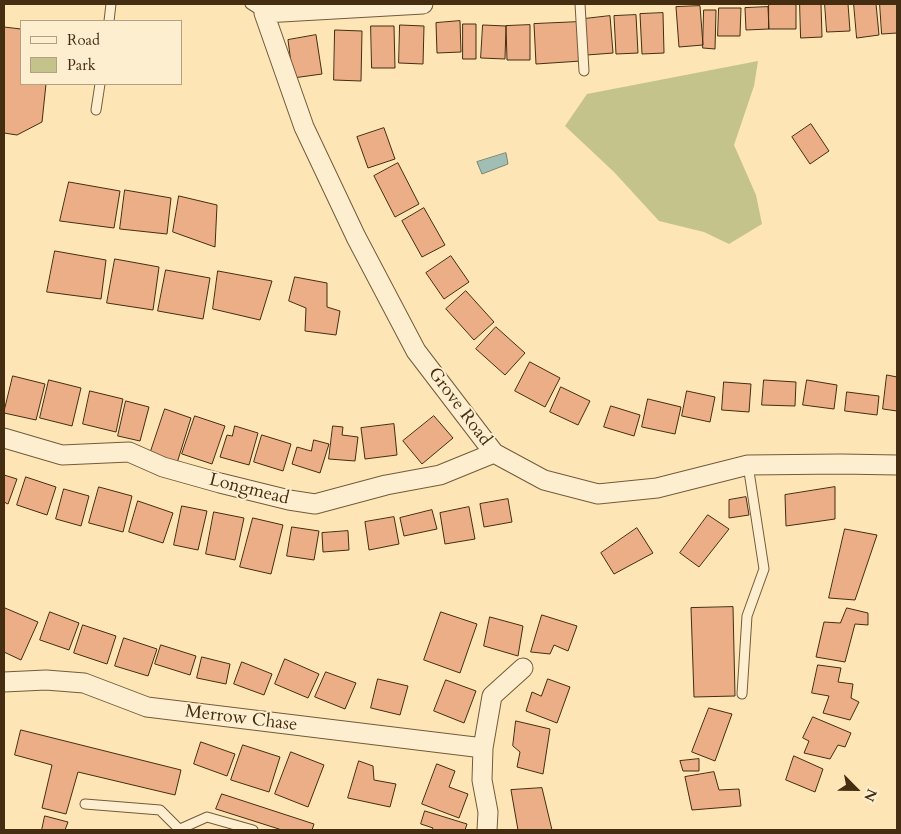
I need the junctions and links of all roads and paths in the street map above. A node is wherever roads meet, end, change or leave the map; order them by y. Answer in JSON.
{"nodes":[{"id":1,"x":111,"y":4,"type":"edge"},
{"id":2,"x":423,"y":4,"type":"edge"},
{"id":3,"x":580,"y":4,"type":"edge"},
{"id":4,"x":255,"y":7,"type":"edge"},
{"id":5,"x":108,"y":20,"type":"edge"},
{"id":6,"x":584,"y":71,"type":"dead end"},
{"id":7,"x":100,"y":85,"type":"edge"},
{"id":8,"x":96,"y":110,"type":"dead end"},
{"id":9,"x":4,"y":438,"type":"edge"},
{"id":10,"x":494,"y":453,"type":"junction"},
{"id":11,"x":748,"y":465,"type":"junction"},
{"id":12,"x":897,"y":465,"type":"edge"},
{"id":13,"x":523,"y":668,"type":"dead end"},
{"id":14,"x":4,"y":682,"type":"edge"},
{"id":15,"x":742,"y":694,"type":"dead end"},
{"id":16,"x":483,"y":748,"type":"junction"},
{"id":17,"x":85,"y":804,"type":"dead end"},
{"id":18,"x":180,"y":830,"type":"edge"},
{"id":19,"x":253,"y":830,"type":"edge"},
{"id":20,"x":487,"y":830,"type":"edge"}],
"edges":[{"from":1,"to":5,"type":"lane"},
{"from":2,"to":4,"type":"street"},
{"from":3,"to":6,"type":"lane"},
{"from":4,"to":10,"type":"street","name":"Grove Road"},
{"from":7,"to":8,"type":"lane"},
{"from":9,"to":10,"type":"street","name":"Longmead"},
{"from":10,"to":11,"type":"street","name":"Grove Road"},
{"from":11,"to":12,"type":"street","name":"Grove Road"},
{"from":11,"to":15,"type":"lane"},
{"from":13,"to":16,"type":"street"},
{"from":14,"to":16,"type":"street","name":"Merrow Chase"},
{"from":16,"to":20,"type":"street"},
{"from":17,"to":18,"type":"lane"},
{"from":18,"to":19,"type":"lane"}]}
